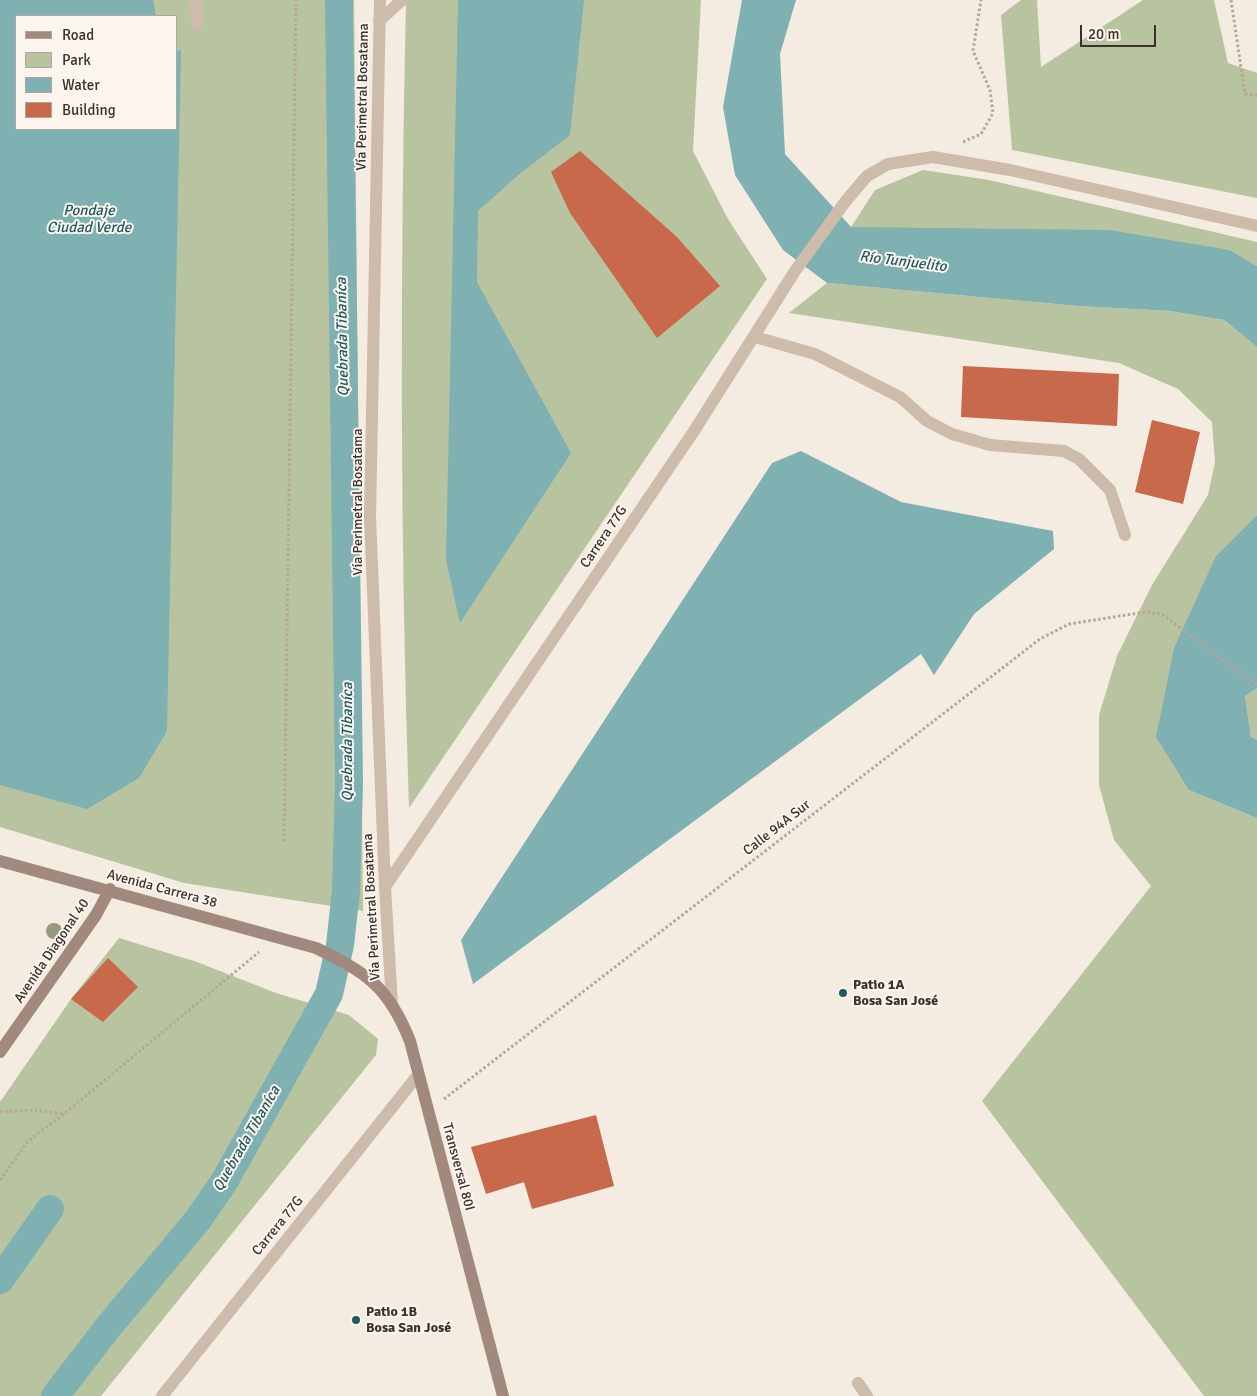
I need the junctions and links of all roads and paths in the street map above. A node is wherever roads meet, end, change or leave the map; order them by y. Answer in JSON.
{"nodes":[{"id":1,"x":196,"y":0,"type":"edge"},
{"id":2,"x":296,"y":0,"type":"edge"},
{"id":3,"x":380,"y":0,"type":"edge"},
{"id":4,"x":402,"y":0,"type":"edge"},
{"id":5,"x":981,"y":0,"type":"edge"},
{"id":6,"x":1231,"y":0,"type":"edge"},
{"id":7,"x":379,"y":21,"type":"junction"},
{"id":8,"x":197,"y":24,"type":"dead end"},
{"id":9,"x":1257,"y":95,"type":"edge"},
{"id":10,"x":933,"y":156,"type":"junction"},
{"id":11,"x":1257,"y":226,"type":"edge"},
{"id":12,"x":756,"y":337,"type":"junction"},
{"id":13,"x":1125,"y":535,"type":"dead end"},
{"id":14,"x":1257,"y":685,"type":"edge"},
{"id":15,"x":284,"y":841,"type":"dead end"},
{"id":16,"x":0,"y":861,"type":"edge"},
{"id":17,"x":385,"y":886,"type":"junction"},
{"id":18,"x":110,"y":890,"type":"junction"},
{"id":19,"x":278,"y":936,"type":"junction"},
{"id":20,"x":350,"y":965,"type":"joint"},
{"id":21,"x":392,"y":1004,"type":"junction"},
{"id":22,"x":0,"y":1052,"type":"edge"},
{"id":23,"x":418,"y":1075,"type":"junction"},
{"id":24,"x":428,"y":1111,"type":"junction"},
{"id":25,"x":0,"y":1112,"type":"edge"},
{"id":26,"x":64,"y":1114,"type":"junction"},
{"id":27,"x":0,"y":1180,"type":"edge"},
{"id":28,"x":162,"y":1396,"type":"edge"},
{"id":29,"x":503,"y":1396,"type":"edge"},
{"id":30,"x":852,"y":1396,"type":"edge"},
{"id":31,"x":867,"y":1396,"type":"edge"}],
"edges":[{"from":1,"to":8,"type":"street"},
{"from":2,"to":15,"type":"path"},
{"from":3,"to":7,"type":"street","name":"Vía Perimetral Bosatama"},
{"from":4,"to":7,"type":"street"},
{"from":5,"to":10,"type":"path"},
{"from":6,"to":9,"type":"path"},
{"from":7,"to":17,"type":"street","name":"Vía Perimetral Bosatama"},
{"from":10,"to":11,"type":"street"},
{"from":10,"to":12,"type":"street","name":"Carrera 77G"},
{"from":12,"to":13,"type":"street"},
{"from":12,"to":17,"type":"street","name":"Carrera 77G"},
{"from":14,"to":24,"type":"path","name":"Calle 94A Sur"},
{"from":16,"to":18,"type":"main road","name":"Avenida Carrera 38"},
{"from":17,"to":21,"type":"street","name":"Vía Perimetral Bosatama"},
{"from":18,"to":19,"type":"main road","name":"Avenida Carrera 38"},
{"from":18,"to":22,"type":"main road","name":"Avenida Diagonal 40"},
{"from":19,"to":20,"type":"main road","name":"Avenida Carrera 38"},
{"from":19,"to":26,"type":"path"},
{"from":20,"to":21,"type":"main road","name":"Transversal 80I"},
{"from":21,"to":23,"type":"main road","name":"Transversal 80I"},
{"from":23,"to":24,"type":"main road","name":"Transversal 80I"},
{"from":23,"to":28,"type":"street","name":"Carrera 77G"},
{"from":24,"to":29,"type":"main road","name":"Transversal 80I"},
{"from":25,"to":26,"type":"path"},
{"from":26,"to":27,"type":"path"},
{"from":30,"to":31,"type":"street"}]}
